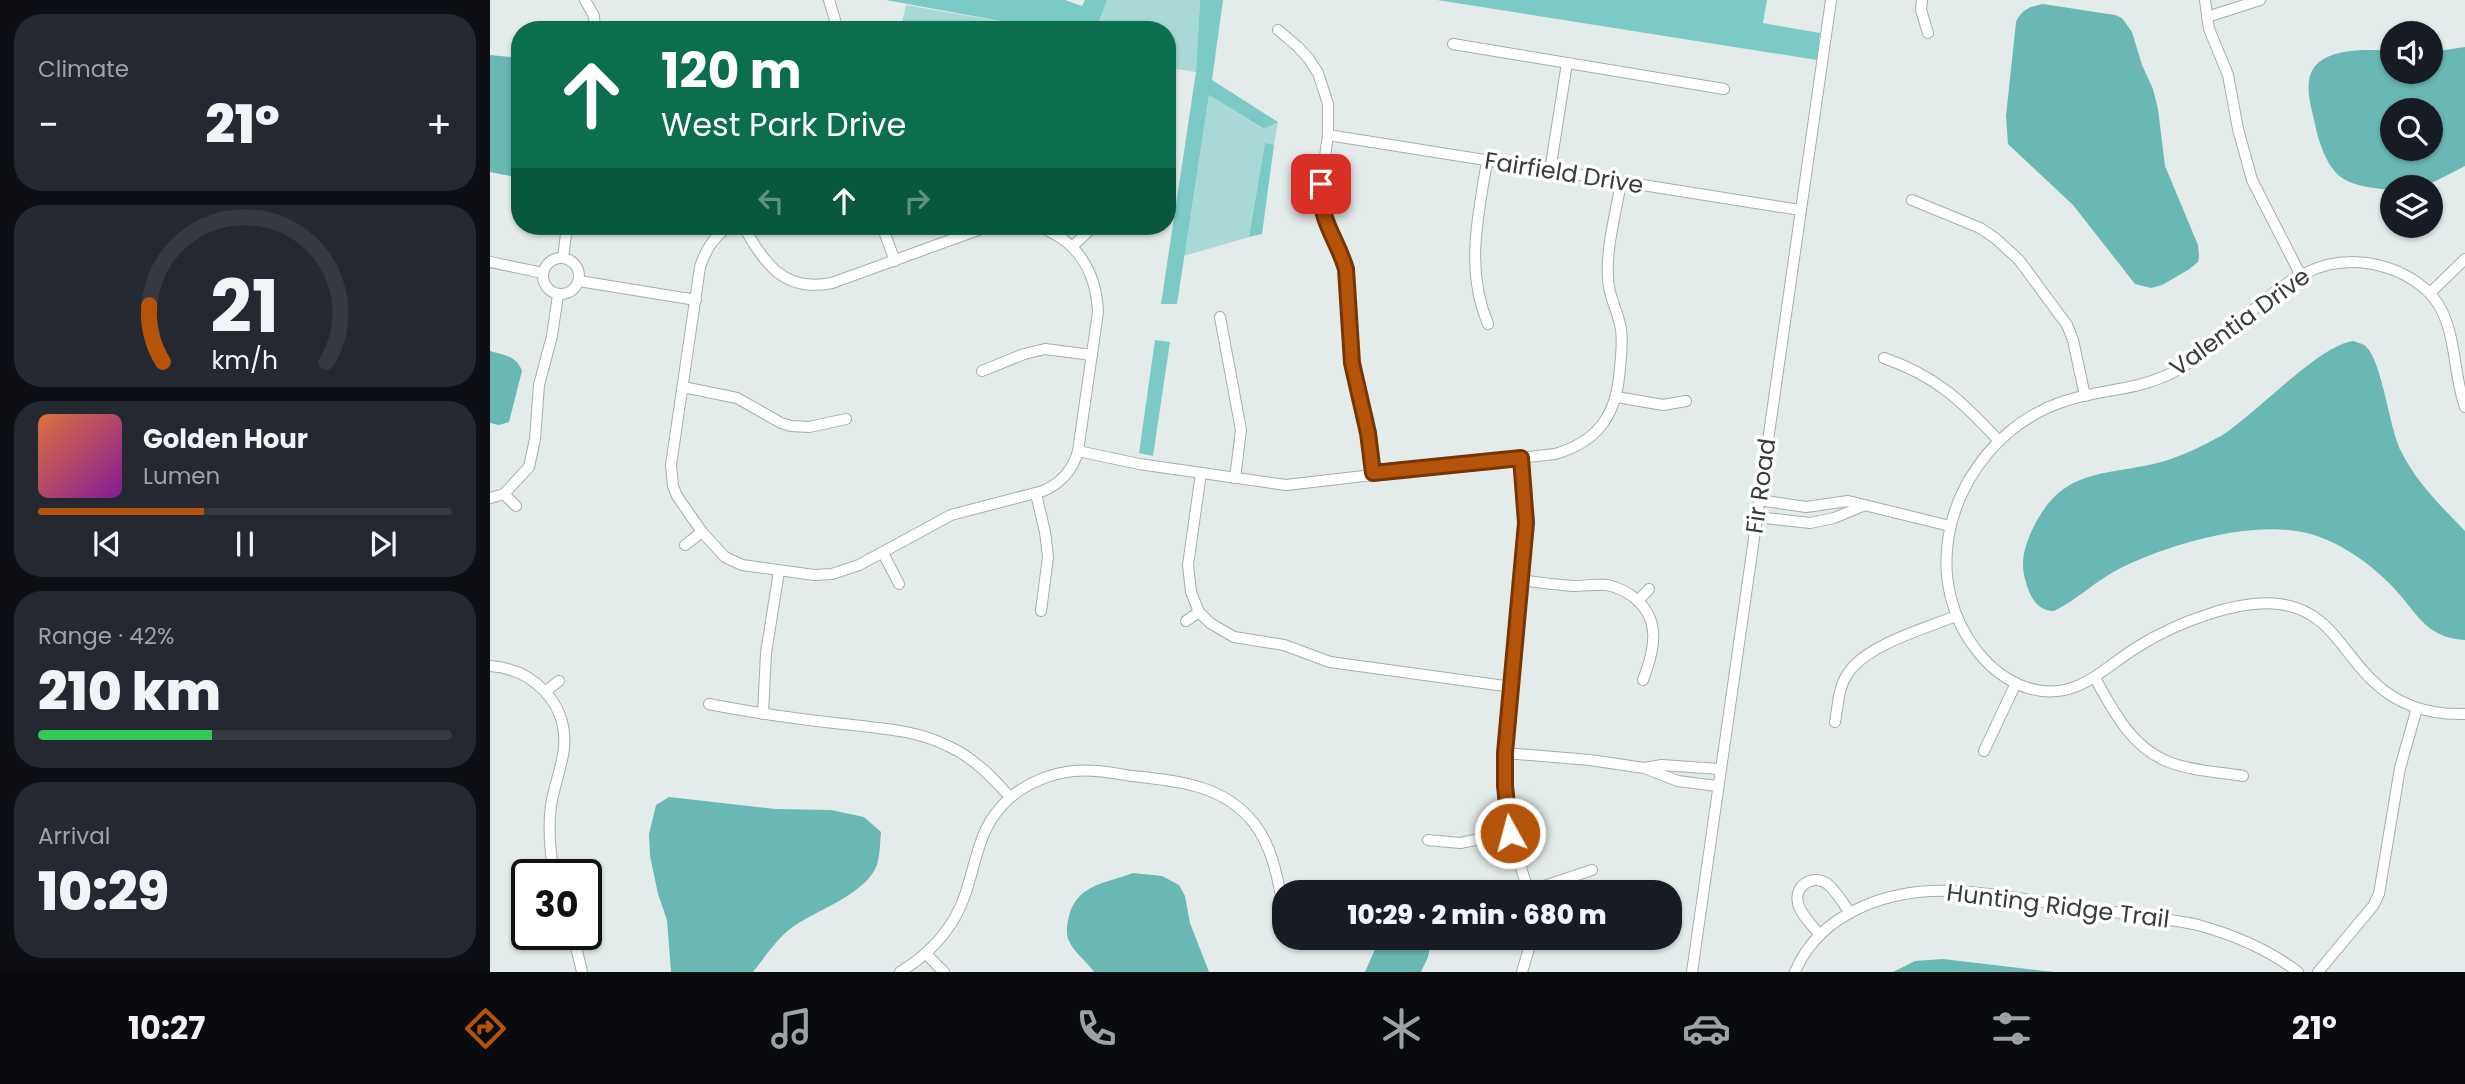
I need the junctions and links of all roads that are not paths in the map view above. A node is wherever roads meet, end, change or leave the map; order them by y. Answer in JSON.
{"nodes":[{"id":1,"x":586,"y":0,"type":"edge"},
{"id":2,"x":828,"y":0,"type":"edge"},
{"id":3,"x":1831,"y":0,"type":"edge"},
{"id":4,"x":1922,"y":0,"type":"edge"},
{"id":5,"x":2205,"y":0,"type":"edge"},
{"id":6,"x":2260,"y":0,"type":"edge"},
{"id":7,"x":2207,"y":17,"type":"junction"},
{"id":8,"x":594,"y":21,"type":"edge"},
{"id":9,"x":835,"y":21,"type":"edge"},
{"id":10,"x":1278,"y":30,"type":"dead end"},
{"id":11,"x":1928,"y":33,"type":"dead end"},
{"id":12,"x":1453,"y":44,"type":"dead end"},
{"id":13,"x":1567,"y":63,"type":"junction"},
{"id":14,"x":1724,"y":89,"type":"dead end"},
{"id":15,"x":1328,"y":135,"type":"junction"},
{"id":16,"x":1487,"y":161,"type":"junction"},
{"id":17,"x":1550,"y":171,"type":"junction"},
{"id":18,"x":1621,"y":183,"type":"junction"},
{"id":19,"x":1912,"y":200,"type":"dead end"},
{"id":20,"x":1800,"y":210,"type":"junction"},
{"id":21,"x":565,"y":235,"type":"edge"},
{"id":22,"x":718,"y":235,"type":"edge"},
{"id":23,"x":749,"y":235,"type":"edge"},
{"id":24,"x":885,"y":235,"type":"edge"},
{"id":25,"x":965,"y":235,"type":"edge"},
{"id":26,"x":1056,"y":235,"type":"edge"},
{"id":27,"x":1085,"y":235,"type":"edge"},
{"id":28,"x":1073,"y":246,"type":"junction"},
{"id":29,"x":564,"y":258,"type":"junction"},
{"id":30,"x":2465,"y":259,"type":"edge"},
{"id":31,"x":895,"y":261,"type":"junction"},
{"id":32,"x":490,"y":262,"type":"edge"},
{"id":33,"x":543,"y":273,"type":"junction"},
{"id":34,"x":2300,"y":274,"type":"junction"},
{"id":35,"x":579,"y":281,"type":"junction"},
{"id":36,"x":2430,"y":293,"type":"junction"},
{"id":37,"x":558,"y":295,"type":"junction"},
{"id":38,"x":696,"y":300,"type":"junction"},
{"id":39,"x":1220,"y":317,"type":"dead end"},
{"id":40,"x":1488,"y":324,"type":"dead end"},
{"id":41,"x":1092,"y":355,"type":"junction"},
{"id":42,"x":1884,"y":358,"type":"dead end"},
{"id":43,"x":982,"y":371,"type":"dead end"},
{"id":44,"x":683,"y":387,"type":"junction"},
{"id":45,"x":2085,"y":396,"type":"junction"},
{"id":46,"x":1617,"y":397,"type":"junction"},
{"id":47,"x":1686,"y":401,"type":"dead end"},
{"id":48,"x":2465,"y":407,"type":"edge"},
{"id":49,"x":846,"y":419,"type":"dead end"},
{"id":50,"x":1999,"y":441,"type":"junction"},
{"id":51,"x":1077,"y":451,"type":"junction"},
{"id":52,"x":1521,"y":458,"type":"junction"},
{"id":53,"x":1202,"y":473,"type":"junction"},
{"id":54,"x":1373,"y":473,"type":"junction"},
{"id":55,"x":1235,"y":478,"type":"junction"},
{"id":56,"x":504,"y":494,"type":"junction"},
{"id":57,"x":1036,"y":494,"type":"junction"},
{"id":58,"x":490,"y":498,"type":"edge"},
{"id":59,"x":1759,"y":500,"type":"junction"},
{"id":60,"x":516,"y":506,"type":"dead end"},
{"id":61,"x":1866,"y":506,"type":"junction"},
{"id":62,"x":1757,"y":517,"type":"junction"},
{"id":63,"x":1950,"y":526,"type":"junction"},
{"id":64,"x":702,"y":532,"type":"junction"},
{"id":65,"x":685,"y":545,"type":"dead end"},
{"id":66,"x":883,"y":553,"type":"junction"},
{"id":67,"x":779,"y":571,"type":"junction"},
{"id":68,"x":1519,"y":580,"type":"junction"},
{"id":69,"x":899,"y":584,"type":"dead end"},
{"id":70,"x":1648,"y":589,"type":"dead end"},
{"id":71,"x":1638,"y":601,"type":"junction"},
{"id":72,"x":1041,"y":611,"type":"dead end"},
{"id":73,"x":1199,"y":611,"type":"junction"},
{"id":74,"x":1956,"y":616,"type":"junction"},
{"id":75,"x":1186,"y":621,"type":"dead end"},
{"id":76,"x":490,"y":666,"type":"edge"},
{"id":77,"x":2095,"y":678,"type":"junction"},
{"id":78,"x":1643,"y":680,"type":"dead end"},
{"id":79,"x":559,"y":681,"type":"dead end"},
{"id":80,"x":2016,"y":683,"type":"junction"},
{"id":81,"x":1512,"y":687,"type":"junction"},
{"id":82,"x":546,"y":691,"type":"junction"},
{"id":83,"x":709,"y":704,"type":"dead end"},
{"id":84,"x":2417,"y":708,"type":"junction"},
{"id":85,"x":763,"y":714,"type":"junction"},
{"id":86,"x":2465,"y":714,"type":"edge"},
{"id":87,"x":1835,"y":722,"type":"dead end"},
{"id":88,"x":1984,"y":751,"type":"dead end"},
{"id":89,"x":1505,"y":753,"type":"junction"},
{"id":90,"x":1644,"y":768,"type":"junction"},
{"id":91,"x":1719,"y":769,"type":"junction"},
{"id":92,"x":2243,"y":776,"type":"dead end"},
{"id":93,"x":1717,"y":786,"type":"junction"},
{"id":94,"x":1010,"y":797,"type":"junction"},
{"id":95,"x":1510,"y":833,"type":"junction"},
{"id":96,"x":1428,"y":840,"type":"dead end"},
{"id":97,"x":553,"y":859,"type":"edge"},
{"id":98,"x":1592,"y":870,"type":"dead end"},
{"id":99,"x":1277,"y":880,"type":"edge"},
{"id":100,"x":1525,"y":880,"type":"edge"},
{"id":101,"x":1563,"y":880,"type":"edge"},
{"id":102,"x":1850,"y":913,"type":"junction"},
{"id":103,"x":1820,"y":935,"type":"junction"},
{"id":104,"x":577,"y":950,"type":"edge"},
{"id":105,"x":1528,"y":950,"type":"edge"},
{"id":106,"x":926,"y":954,"type":"junction"},
{"id":107,"x":582,"y":972,"type":"edge"},
{"id":108,"x":900,"y":972,"type":"edge"},
{"id":109,"x":944,"y":972,"type":"edge"},
{"id":110,"x":1522,"y":972,"type":"edge"},
{"id":111,"x":1692,"y":972,"type":"edge"},
{"id":112,"x":1795,"y":972,"type":"edge"},
{"id":113,"x":2298,"y":972,"type":"edge"},
{"id":114,"x":2318,"y":972,"type":"edge"}],
"edges":[{"from":1,"to":8,"type":"street"},
{"from":2,"to":9,"type":"street"},
{"from":3,"to":20,"type":"street","name":"Fir Road"},
{"from":4,"to":11,"type":"street"},
{"from":5,"to":7,"type":"street"},
{"from":6,"to":7,"type":"street"},
{"from":7,"to":34,"type":"street"},
{"from":10,"to":15,"type":"street"},
{"from":12,"to":13,"type":"street"},
{"from":13,"to":14,"type":"street"},
{"from":13,"to":17,"type":"street"},
{"from":15,"to":16,"type":"street","name":"Fairfield Drive"},
{"from":15,"to":54,"type":"street"},
{"from":16,"to":17,"type":"street","name":"Fairfield Drive"},
{"from":16,"to":40,"type":"street"},
{"from":17,"to":18,"type":"street","name":"Fairfield Drive"},
{"from":18,"to":20,"type":"street","name":"Fairfield Drive"},
{"from":18,"to":46,"type":"street"},
{"from":19,"to":45,"type":"street"},
{"from":20,"to":59,"type":"street","name":"Fir Road"},
{"from":21,"to":29,"type":"street"},
{"from":22,"to":38,"type":"street"},
{"from":23,"to":31,"type":"street"},
{"from":24,"to":31,"type":"street"},
{"from":25,"to":31,"type":"street"},
{"from":26,"to":28,"type":"street"},
{"from":27,"to":28,"type":"street"},
{"from":28,"to":41,"type":"street"},
{"from":29,"to":33,"type":"street"},
{"from":29,"to":35,"type":"street"},
{"from":30,"to":36,"type":"street"},
{"from":32,"to":33,"type":"street"},
{"from":33,"to":37,"type":"street"},
{"from":34,"to":36,"type":"street","name":"Valentia Drive"},
{"from":34,"to":45,"type":"street","name":"Valentia Drive"},
{"from":35,"to":37,"type":"street"},
{"from":35,"to":38,"type":"street"},
{"from":36,"to":48,"type":"street"},
{"from":37,"to":56,"type":"street"},
{"from":38,"to":44,"type":"street"},
{"from":39,"to":55,"type":"street"},
{"from":41,"to":43,"type":"street"},
{"from":41,"to":51,"type":"street"},
{"from":42,"to":50,"type":"street"},
{"from":44,"to":49,"type":"street"},
{"from":44,"to":64,"type":"street"},
{"from":45,"to":50,"type":"street","name":"Valentia Drive"},
{"from":46,"to":47,"type":"street"},
{"from":46,"to":52,"type":"street"},
{"from":50,"to":63,"type":"street","name":"Valentia Drive"},
{"from":51,"to":53,"type":"street"},
{"from":51,"to":57,"type":"street"},
{"from":52,"to":54,"type":"street"},
{"from":52,"to":68,"type":"street"},
{"from":53,"to":55,"type":"street"},
{"from":53,"to":73,"type":"street"},
{"from":54,"to":55,"type":"street"},
{"from":56,"to":58,"type":"street"},
{"from":56,"to":60,"type":"street"},
{"from":57,"to":66,"type":"street"},
{"from":57,"to":72,"type":"street"},
{"from":59,"to":61,"type":"street"},
{"from":59,"to":62,"type":"street","name":"Fir Road"},
{"from":61,"to":62,"type":"street"},
{"from":61,"to":63,"type":"street"},
{"from":62,"to":91,"type":"street","name":"Fir Road"},
{"from":63,"to":74,"type":"street","name":"Valentia Drive"},
{"from":64,"to":65,"type":"street"},
{"from":64,"to":67,"type":"street"},
{"from":66,"to":67,"type":"street"},
{"from":66,"to":69,"type":"street"},
{"from":67,"to":85,"type":"street"},
{"from":68,"to":71,"type":"street"},
{"from":68,"to":81,"type":"street"},
{"from":70,"to":71,"type":"street"},
{"from":71,"to":78,"type":"street"},
{"from":73,"to":75,"type":"street"},
{"from":73,"to":81,"type":"street"},
{"from":74,"to":80,"type":"street","name":"Valentia Drive"},
{"from":74,"to":87,"type":"street"},
{"from":76,"to":82,"type":"street"},
{"from":77,"to":80,"type":"street"},
{"from":77,"to":84,"type":"street"},
{"from":77,"to":92,"type":"street"},
{"from":79,"to":82,"type":"street"},
{"from":80,"to":88,"type":"street"},
{"from":81,"to":89,"type":"street"},
{"from":82,"to":97,"type":"street"},
{"from":83,"to":85,"type":"street"},
{"from":84,"to":86,"type":"street"},
{"from":84,"to":114,"type":"street"},
{"from":85,"to":94,"type":"street"},
{"from":89,"to":90,"type":"street"},
{"from":89,"to":95,"type":"street"},
{"from":90,"to":91,"type":"street"},
{"from":90,"to":93,"type":"street"},
{"from":91,"to":93,"type":"street","name":"Fir Road"},
{"from":93,"to":111,"type":"street","name":"Fir Road"},
{"from":94,"to":99,"type":"street"},
{"from":94,"to":106,"type":"street"},
{"from":95,"to":96,"type":"street"},
{"from":95,"to":100,"type":"street"},
{"from":98,"to":101,"type":"street"},
{"from":102,"to":103,"type":"street","name":"Hunting Ridge Trail"},
{"from":102,"to":103,"type":"street"},
{"from":102,"to":113,"type":"street","name":"Hunting Ridge Trail"},
{"from":103,"to":112,"type":"street","name":"Hunting Ridge Trail"},
{"from":104,"to":107,"type":"street"},
{"from":105,"to":110,"type":"street"},
{"from":106,"to":108,"type":"street"},
{"from":106,"to":109,"type":"street"}]}
